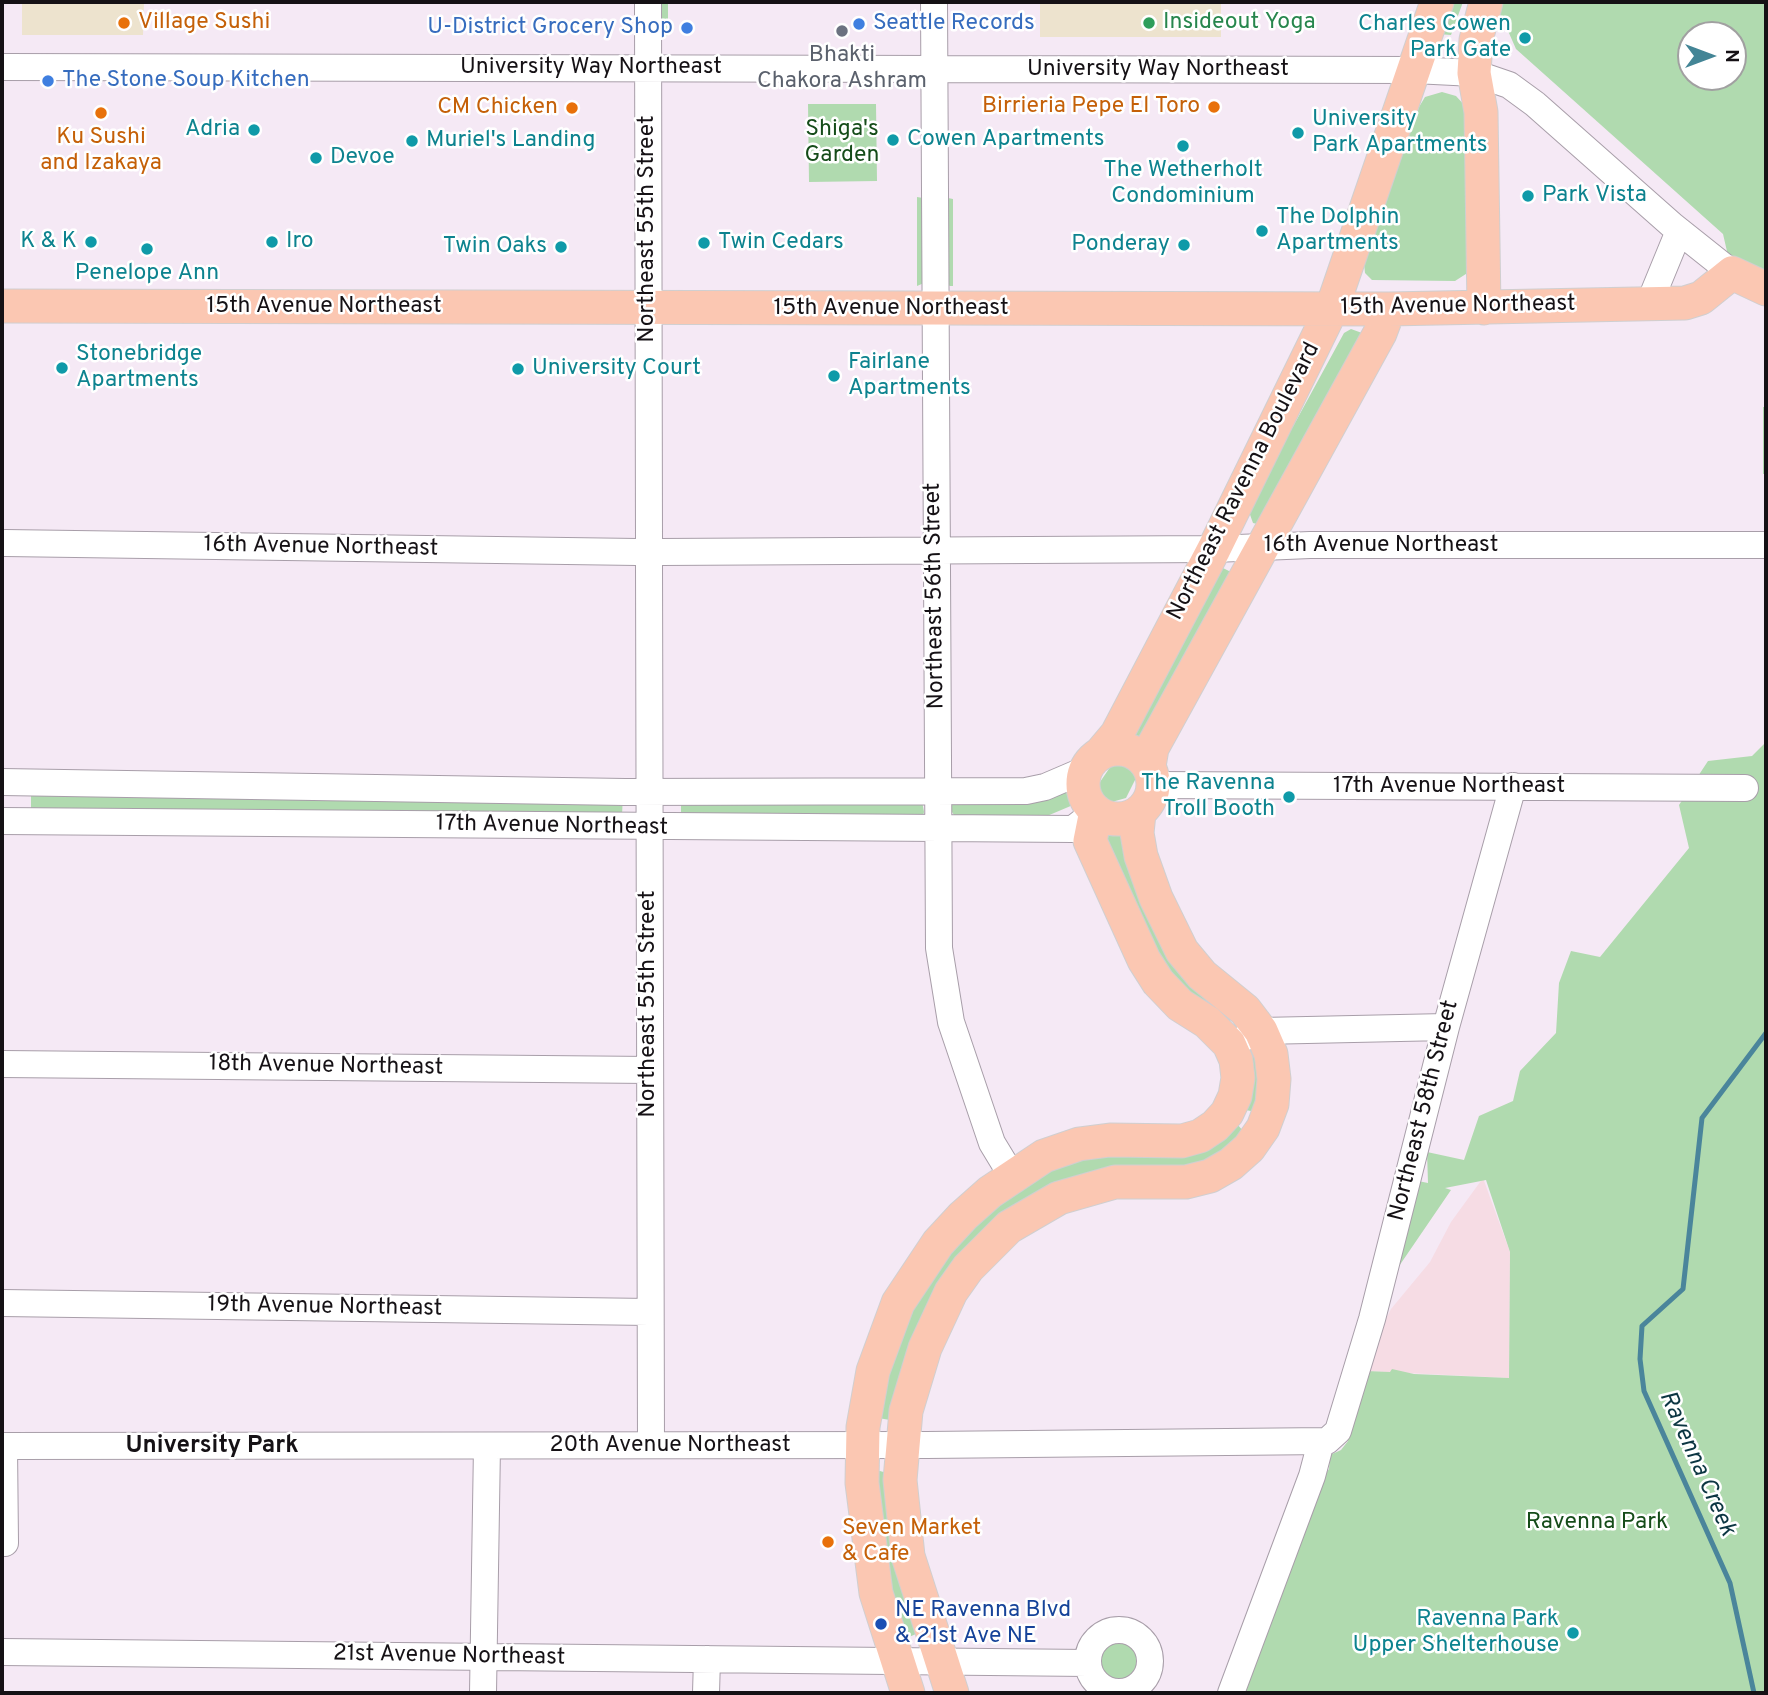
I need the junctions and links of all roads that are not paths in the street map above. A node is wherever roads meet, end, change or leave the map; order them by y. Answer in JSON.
{"nodes":[{"id":1,"x":648,"y":2,"type":"edge"},
{"id":2,"x":934,"y":2,"type":"edge"},
{"id":3,"x":1437,"y":2,"type":"edge"},
{"id":4,"x":1486,"y":2,"type":"edge"},
{"id":5,"x":2,"y":67,"type":"edge"},
{"id":6,"x":648,"y":68,"type":"junction"},
{"id":7,"x":934,"y":69,"type":"junction"},
{"id":8,"x":1414,"y":70,"type":"junction"},
{"id":9,"x":1474,"y":73,"type":"junction"},
{"id":10,"x":1679,"y":231,"type":"junction"},
{"id":11,"x":1732,"y":273,"type":"junction"},
{"id":12,"x":1766,"y":289,"type":"edge"},
{"id":13,"x":1648,"y":304,"type":"junction"},
{"id":14,"x":2,"y":306,"type":"edge"},
{"id":15,"x":647,"y":307,"type":"junction"},
{"id":16,"x":1484,"y":307,"type":"junction"},
{"id":17,"x":1332,"y":308,"type":"junction"},
{"id":18,"x":1389,"y":309,"type":"junction"},
{"id":19,"x":935,"y":310,"type":"junction"},
{"id":20,"x":3,"y":542,"type":"edge"},
{"id":21,"x":1766,"y":545,"type":"edge"},
{"id":22,"x":1263,"y":546,"type":"junction"},
{"id":23,"x":1214,"y":549,"type":"junction"},
{"id":24,"x":936,"y":550,"type":"junction"},
{"id":25,"x":649,"y":552,"type":"junction"},
{"id":26,"x":1094,"y":761,"type":"junction"},
{"id":27,"x":2,"y":782,"type":"edge"},
{"id":28,"x":1513,"y":786,"type":"junction"},
{"id":29,"x":1147,"y":788,"type":"junction"},
{"id":30,"x":1745,"y":788,"type":"dead end"},
{"id":31,"x":938,"y":791,"type":"junction"},
{"id":32,"x":649,"y":792,"type":"junction"},
{"id":33,"x":2,"y":821,"type":"edge"},
{"id":34,"x":1086,"y":827,"type":"junction"},
{"id":35,"x":649,"y":828,"type":"junction"},
{"id":36,"x":939,"y":830,"type":"junction"},
{"id":37,"x":1446,"y":1027,"type":"junction"},
{"id":38,"x":1261,"y":1031,"type":"junction"},
{"id":39,"x":1228,"y":1044,"type":"junction"},
{"id":40,"x":2,"y":1064,"type":"edge"},
{"id":41,"x":650,"y":1070,"type":"junction"},
{"id":42,"x":1012,"y":1176,"type":"junction"},
{"id":43,"x":2,"y":1303,"type":"edge"},
{"id":44,"x":649,"y":1312,"type":"junction"},
{"id":45,"x":1328,"y":1439,"type":"junction"},
{"id":46,"x":651,"y":1445,"type":"junction"},
{"id":47,"x":902,"y":1445,"type":"junction"},
{"id":48,"x":3,"y":1446,"type":"edge"},
{"id":49,"x":487,"y":1446,"type":"junction"},
{"id":50,"x":861,"y":1446,"type":"junction"},
{"id":51,"x":5,"y":1543,"type":"dead end"},
{"id":52,"x":2,"y":1652,"type":"edge"},
{"id":53,"x":484,"y":1657,"type":"junction"},
{"id":54,"x":707,"y":1659,"type":"junction"},
{"id":55,"x":897,"y":1661,"type":"junction"},
{"id":56,"x":942,"y":1661,"type":"junction"},
{"id":57,"x":1088,"y":1663,"type":"junction"},
{"id":58,"x":483,"y":1693,"type":"edge"},
{"id":59,"x":706,"y":1693,"type":"edge"},
{"id":60,"x":908,"y":1693,"type":"edge"},
{"id":61,"x":953,"y":1693,"type":"edge"},
{"id":62,"x":1117,"y":1693,"type":"edge"},
{"id":63,"x":1231,"y":1693,"type":"edge"}],
"edges":[{"from":1,"to":6,"type":"street","name":"Northeast 55th Street"},
{"from":2,"to":7,"type":"street","name":"Northeast 56th Street"},
{"from":3,"to":8,"type":"main road","name":"Northeast Ravenna Boulevard"},
{"from":4,"to":9,"type":"main road"},
{"from":5,"to":6,"type":"street","name":"University Way Northeast"},
{"from":6,"to":7,"type":"street","name":"University Way Northeast"},
{"from":6,"to":15,"type":"street","name":"Northeast 55th Street"},
{"from":7,"to":8,"type":"street","name":"University Way Northeast"},
{"from":7,"to":19,"type":"street","name":"Northeast 56th Street"},
{"from":8,"to":9,"type":"street","name":"University Way Northeast"},
{"from":8,"to":17,"type":"main road","name":"Northeast Ravenna Boulevard"},
{"from":9,"to":10,"type":"street","name":"University Way Northeast"},
{"from":9,"to":16,"type":"main road"},
{"from":10,"to":11,"type":"street","name":"University Way Northeast"},
{"from":10,"to":13,"type":"street"},
{"from":11,"to":12,"type":"main road"},
{"from":11,"to":13,"type":"main road","name":"15th Avenue Northeast"},
{"from":13,"to":16,"type":"main road","name":"15th Avenue Northeast"},
{"from":14,"to":15,"type":"main road","name":"15th Avenue Northeast"},
{"from":15,"to":19,"type":"main road","name":"15th Avenue Northeast"},
{"from":15,"to":25,"type":"street","name":"Northeast 55th Street"},
{"from":16,"to":18,"type":"main road","name":"15th Avenue Northeast"},
{"from":17,"to":18,"type":"main road","name":"15th Avenue Northeast"},
{"from":17,"to":19,"type":"main road","name":"15th Avenue Northeast"},
{"from":17,"to":23,"type":"main road","name":"Northeast Ravenna Boulevard"},
{"from":18,"to":22,"type":"main road","name":"Northeast Ravenna Boulevard"},
{"from":19,"to":24,"type":"street","name":"Northeast 56th Street"},
{"from":20,"to":25,"type":"street","name":"16th Avenue Northeast"},
{"from":21,"to":22,"type":"street","name":"16th Avenue Northeast"},
{"from":22,"to":23,"type":"street","name":"16th Avenue Northeast"},
{"from":22,"to":29,"type":"main road","name":"Northeast Ravenna Boulevard"},
{"from":23,"to":24,"type":"street","name":"16th Avenue Northeast"},
{"from":23,"to":26,"type":"main road","name":"Northeast Ravenna Boulevard"},
{"from":24,"to":25,"type":"street","name":"16th Avenue Northeast"},
{"from":24,"to":31,"type":"street","name":"Northeast 56th Street"},
{"from":25,"to":32,"type":"street","name":"Northeast 55th Street"},
{"from":26,"to":29,"type":"main road"},
{"from":26,"to":31,"type":"street","name":"17th Avenue Northeast"},
{"from":26,"to":34,"type":"main road"},
{"from":27,"to":32,"type":"street","name":"17th Avenue Northeast"},
{"from":28,"to":29,"type":"street","name":"17th Avenue Northeast"},
{"from":28,"to":30,"type":"street","name":"17th Avenue Northeast"},
{"from":28,"to":37,"type":"street","name":"Northeast 58th Street"},
{"from":29,"to":34,"type":"main road"},
{"from":29,"to":38,"type":"main road","name":"Northeast Ravenna Boulevard"},
{"from":31,"to":32,"type":"street","name":"17th Avenue Northeast"},
{"from":31,"to":36,"type":"street","name":"Northeast 56th Street"},
{"from":32,"to":35,"type":"street","name":"Northeast 55th Street"},
{"from":33,"to":35,"type":"street","name":"17th Avenue Northeast"},
{"from":34,"to":36,"type":"street","name":"17th Avenue Northeast"},
{"from":34,"to":39,"type":"main road"},
{"from":35,"to":36,"type":"street","name":"17th Avenue Northeast"},
{"from":35,"to":41,"type":"street","name":"Northeast 55th Street"},
{"from":36,"to":42,"type":"street","name":"Northeast 56th Street"},
{"from":37,"to":38,"type":"street"},
{"from":37,"to":45,"type":"street","name":"Northeast 58th Street"},
{"from":38,"to":39,"type":"street"},
{"from":38,"to":47,"type":"main road","name":"Northeast Ravenna Boulevard"},
{"from":39,"to":42,"type":"main road"},
{"from":40,"to":41,"type":"street","name":"18th Avenue Northeast"},
{"from":41,"to":44,"type":"street","name":"Northeast 55th Street"},
{"from":42,"to":50,"type":"main road"},
{"from":43,"to":44,"type":"street","name":"19th Avenue Northeast"},
{"from":44,"to":46,"type":"street","name":"Northeast 55th Street"},
{"from":45,"to":47,"type":"street","name":"20th Avenue Northeast"},
{"from":45,"to":63,"type":"street","name":"Northeast 58th Street"},
{"from":46,"to":49,"type":"street","name":"20th Avenue Northeast"},
{"from":46,"to":50,"type":"street","name":"20th Avenue Northeast"},
{"from":47,"to":50,"type":"street","name":"20th Avenue Northeast"},
{"from":47,"to":56,"type":"main road","name":"Northeast Ravenna Boulevard"},
{"from":48,"to":49,"type":"street","name":"20th Avenue Northeast"},
{"from":48,"to":51,"type":"street"},
{"from":49,"to":53,"type":"street"},
{"from":50,"to":55,"type":"main road"},
{"from":52,"to":53,"type":"street","name":"21st Avenue Northeast"},
{"from":53,"to":54,"type":"street","name":"21st Avenue Northeast"},
{"from":53,"to":58,"type":"street"},
{"from":54,"to":55,"type":"street","name":"21st Avenue Northeast"},
{"from":54,"to":59,"type":"street"},
{"from":55,"to":56,"type":"street","name":"21st Avenue Northeast"},
{"from":55,"to":60,"type":"main road"},
{"from":56,"to":57,"type":"street","name":"21st Avenue Northeast"},
{"from":56,"to":61,"type":"main road","name":"Northeast Ravenna Boulevard"},
{"from":57,"to":62,"type":"street"},
{"from":57,"to":62,"type":"street"}]}
